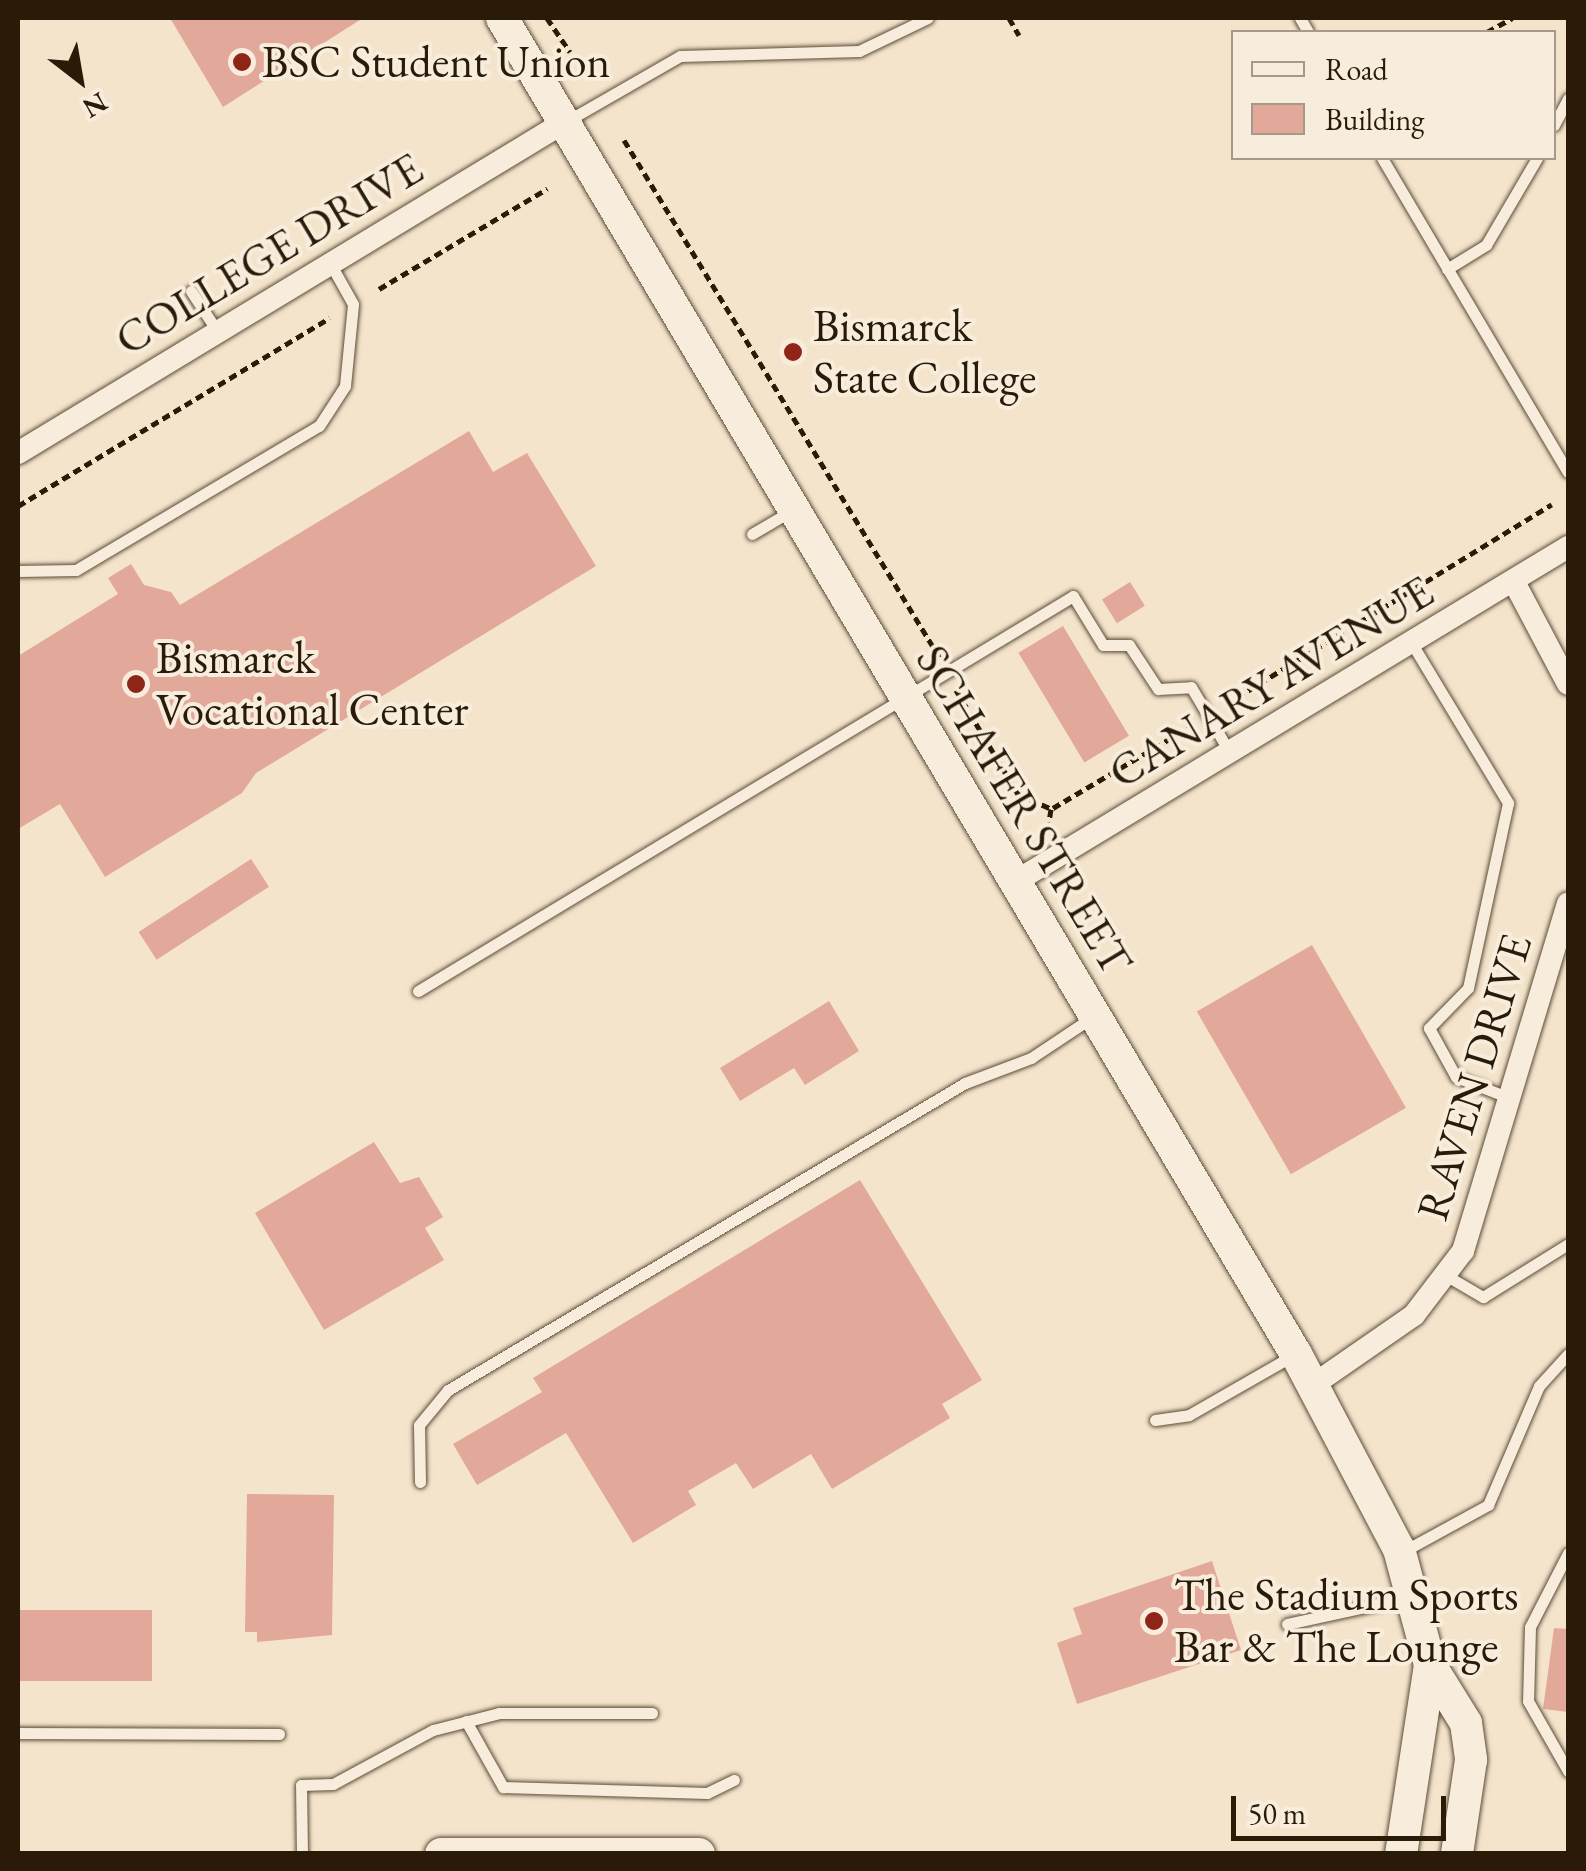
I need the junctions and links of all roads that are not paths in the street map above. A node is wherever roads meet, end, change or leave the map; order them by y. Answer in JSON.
{"nodes":[{"id":1,"x":502,"y":18,"type":"edge"},
{"id":2,"x":928,"y":18,"type":"edge"},
{"id":3,"x":563,"y":123,"type":"junction"},
{"id":4,"x":1383,"y":160,"type":"edge"},
{"id":5,"x":1537,"y":160,"type":"edge"},
{"id":6,"x":330,"y":263,"type":"junction"},
{"id":7,"x":1447,"y":269,"type":"junction"},
{"id":8,"x":192,"y":290,"type":"dead end"},
{"id":9,"x":217,"y":331,"type":"junction"},
{"id":10,"x":18,"y":453,"type":"edge"},
{"id":11,"x":1568,"y":472,"type":"edge"},
{"id":12,"x":794,"y":509,"type":"junction"},
{"id":13,"x":752,"y":534,"type":"dead end"},
{"id":14,"x":1568,"y":547,"type":"edge"},
{"id":15,"x":18,"y":571,"type":"edge"},
{"id":16,"x":1514,"y":582,"type":"junction"},
{"id":17,"x":1411,"y":642,"type":"junction"},
{"id":18,"x":1568,"y":684,"type":"edge"},
{"id":19,"x":902,"y":695,"type":"junction"},
{"id":20,"x":1230,"y":754,"type":"junction"},
{"id":21,"x":1013,"y":884,"type":"junction"},
{"id":22,"x":1568,"y":904,"type":"edge"},
{"id":23,"x":418,"y":991,"type":"dead end"},
{"id":24,"x":1095,"y":1016,"type":"junction"},
{"id":25,"x":1514,"y":1100,"type":"junction"},
{"id":26,"x":1568,"y":1244,"type":"edge"},
{"id":27,"x":1447,"y":1276,"type":"junction"},
{"id":28,"x":1296,"y":1354,"type":"junction"},
{"id":29,"x":1568,"y":1354,"type":"edge"},
{"id":30,"x":1313,"y":1385,"type":"junction"},
{"id":31,"x":1154,"y":1420,"type":"dead end"},
{"id":32,"x":420,"y":1482,"type":"dead end"},
{"id":33,"x":1400,"y":1553,"type":"junction"},
{"id":34,"x":1568,"y":1553,"type":"edge"},
{"id":35,"x":1416,"y":1596,"type":"junction"},
{"id":36,"x":1287,"y":1624,"type":"dead end"},
{"id":37,"x":1430,"y":1666,"type":"junction"},
{"id":38,"x":652,"y":1713,"type":"dead end"},
{"id":39,"x":466,"y":1721,"type":"junction"},
{"id":40,"x":18,"y":1733,"type":"edge"},
{"id":41,"x":279,"y":1734,"type":"dead end"},
{"id":42,"x":1471,"y":1760,"type":"junction"},
{"id":43,"x":1568,"y":1771,"type":"edge"},
{"id":44,"x":734,"y":1780,"type":"dead end"},
{"id":45,"x":302,"y":1854,"type":"edge"},
{"id":46,"x":441,"y":1854,"type":"edge"},
{"id":47,"x":699,"y":1854,"type":"edge"},
{"id":48,"x":1401,"y":1854,"type":"edge"},
{"id":49,"x":1456,"y":1854,"type":"edge"},
{"id":50,"x":1483,"y":1854,"type":"edge"}],
"edges":[{"from":1,"to":3,"type":"street","name":"SCHAFER STREET"},
{"from":2,"to":3,"type":"lane"},
{"from":3,"to":6,"type":"street","name":"COLLEGE DRIVE"},
{"from":3,"to":12,"type":"street","name":"SCHAFER STREET"},
{"from":4,"to":7,"type":"lane"},
{"from":5,"to":7,"type":"lane"},
{"from":6,"to":9,"type":"street","name":"COLLEGE DRIVE"},
{"from":6,"to":15,"type":"lane"},
{"from":7,"to":11,"type":"lane"},
{"from":8,"to":9,"type":"lane"},
{"from":9,"to":10,"type":"street","name":"COLLEGE DRIVE"},
{"from":12,"to":13,"type":"lane"},
{"from":12,"to":19,"type":"street","name":"SCHAFER STREET"},
{"from":14,"to":16,"type":"street","name":"CANARY AVENUE"},
{"from":16,"to":17,"type":"street","name":"CANARY AVENUE"},
{"from":16,"to":18,"type":"street"},
{"from":17,"to":20,"type":"street","name":"CANARY AVENUE"},
{"from":17,"to":25,"type":"lane"},
{"from":19,"to":20,"type":"lane"},
{"from":19,"to":21,"type":"street","name":"SCHAFER STREET"},
{"from":19,"to":23,"type":"lane"},
{"from":20,"to":21,"type":"street","name":"CANARY AVENUE"},
{"from":21,"to":24,"type":"street","name":"SCHAFER STREET"},
{"from":22,"to":25,"type":"street","name":"RAVEN DRIVE"},
{"from":24,"to":28,"type":"street","name":"SCHAFER STREET"},
{"from":24,"to":32,"type":"lane"},
{"from":25,"to":27,"type":"street","name":"RAVEN DRIVE"},
{"from":26,"to":27,"type":"lane"},
{"from":27,"to":30,"type":"street","name":"RAVEN DRIVE"},
{"from":28,"to":30,"type":"street","name":"SCHAFER STREET"},
{"from":28,"to":31,"type":"lane"},
{"from":29,"to":33,"type":"lane"},
{"from":30,"to":33,"type":"street","name":"SCHAFER STREET"},
{"from":33,"to":35,"type":"street","name":"SCHAFER STREET"},
{"from":34,"to":43,"type":"lane"},
{"from":35,"to":36,"type":"lane"},
{"from":35,"to":37,"type":"street","name":"SCHAFER STREET"},
{"from":37,"to":42,"type":"street","name":"SCHAFER STREET"},
{"from":37,"to":48,"type":"street","name":"SCHAFER STREET"},
{"from":38,"to":39,"type":"lane"},
{"from":39,"to":44,"type":"lane"},
{"from":39,"to":45,"type":"lane"},
{"from":40,"to":41,"type":"lane"},
{"from":42,"to":49,"type":"street","name":"SCHAFER STREET"},
{"from":42,"to":50,"type":"street"},
{"from":46,"to":47,"type":"street"}]}
